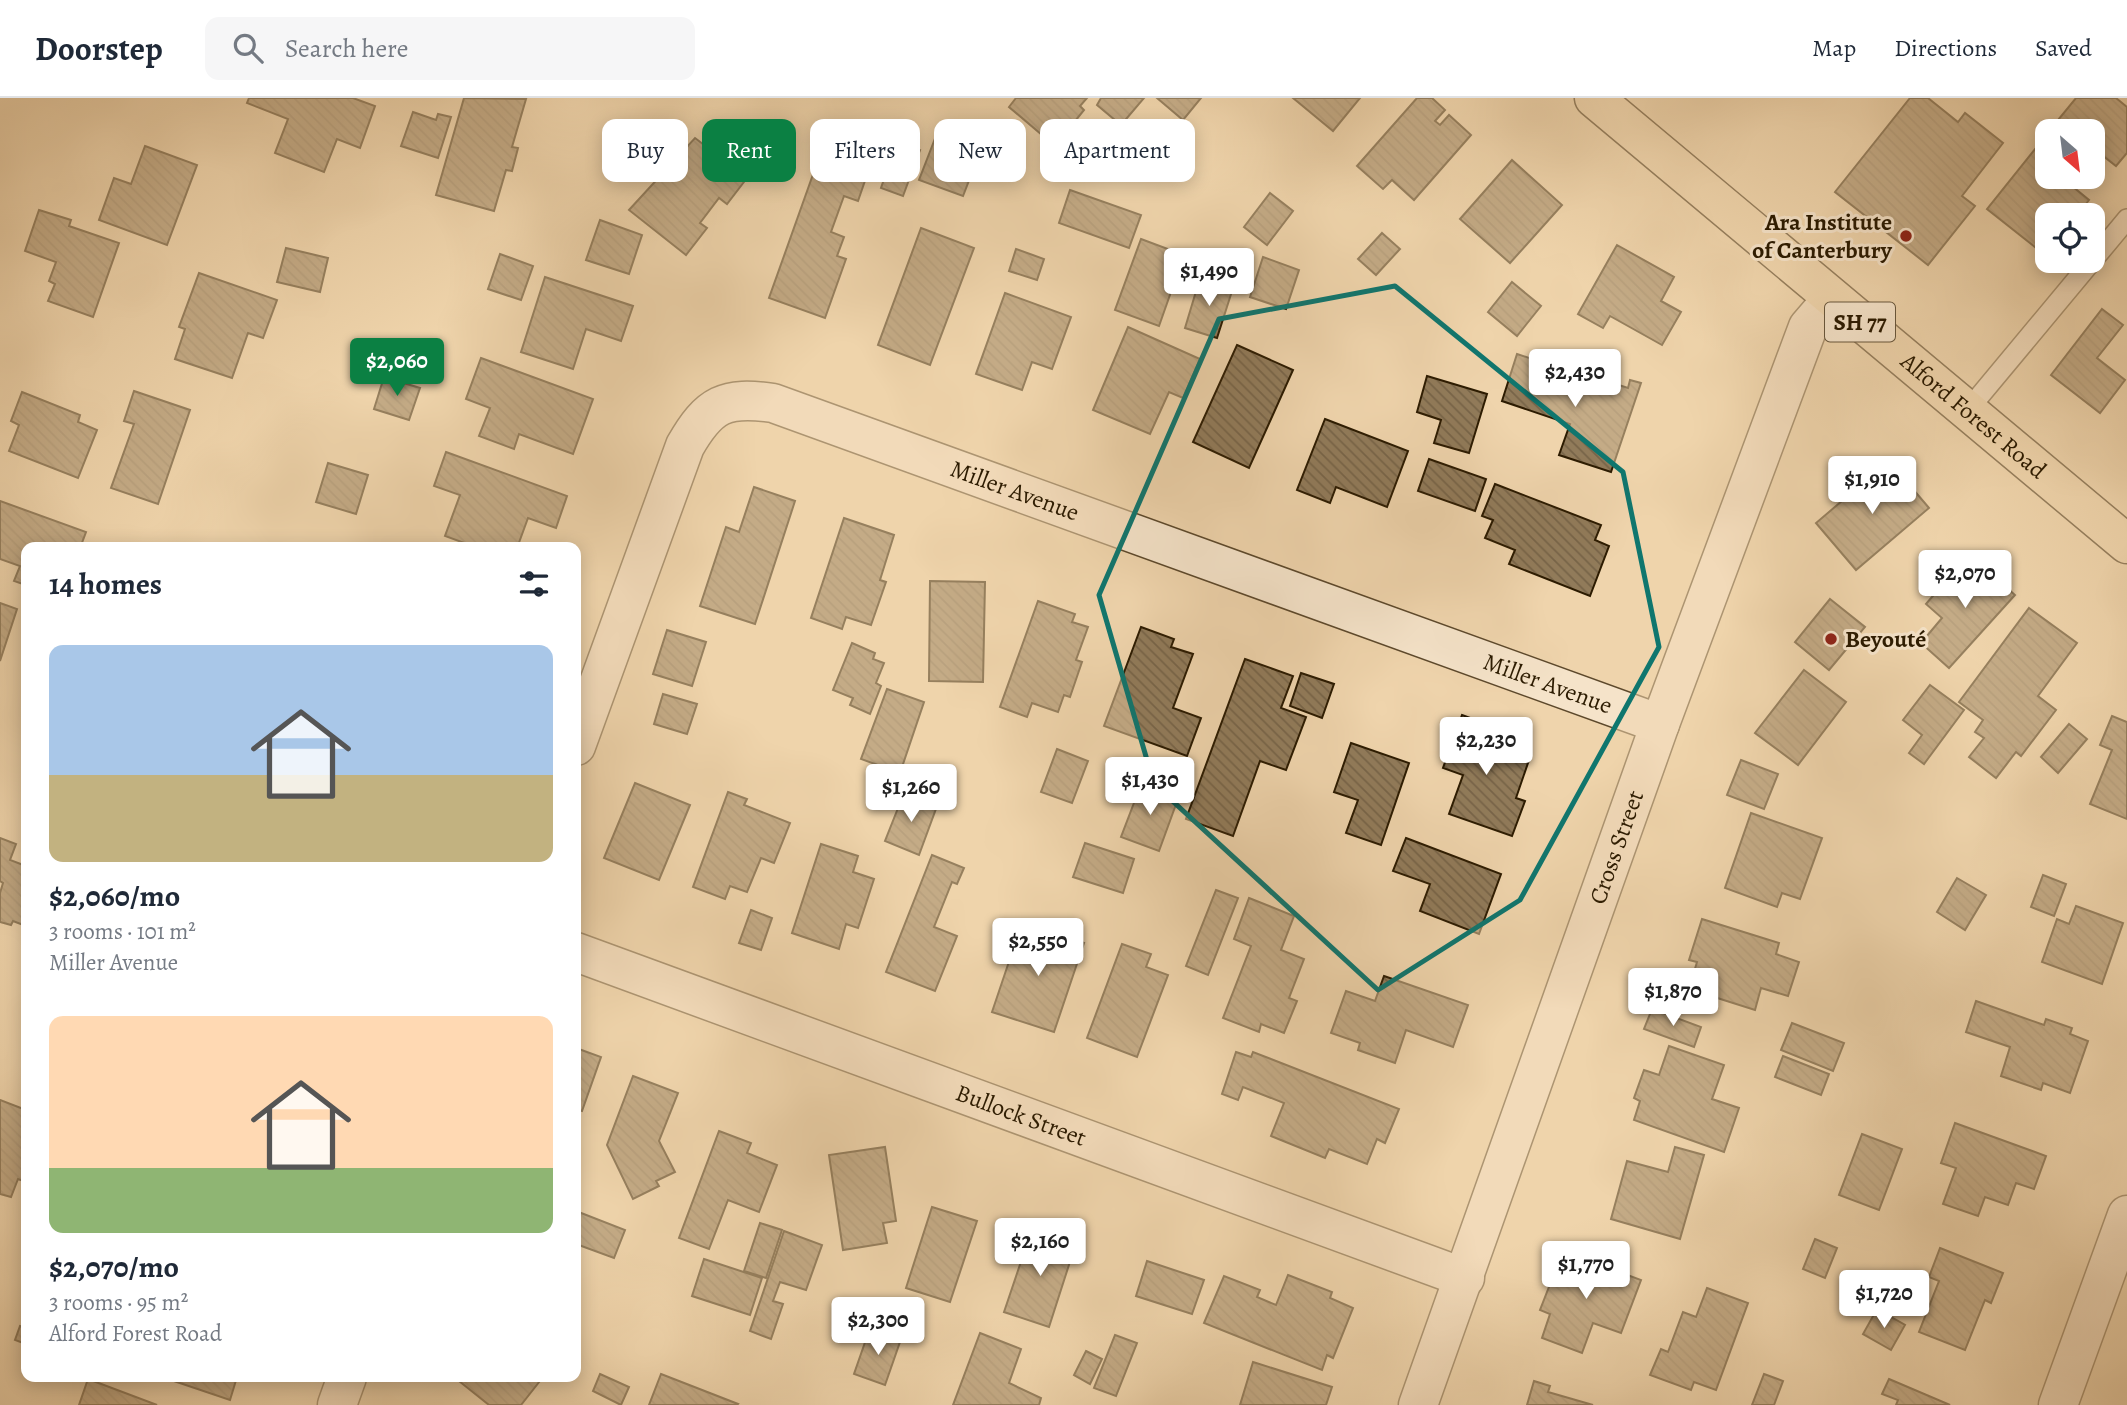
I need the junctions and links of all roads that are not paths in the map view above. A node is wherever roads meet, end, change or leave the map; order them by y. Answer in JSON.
{"nodes":[{"id":1,"x":1594,"y":98,"type":"edge"},
{"id":2,"x":2127,"y":219,"type":"edge"},
{"id":3,"x":2105,"y":245,"type":"edge"},
{"id":4,"x":2081,"y":273,"type":"edge"},
{"id":5,"x":1832,"y":299,"type":"junction"},
{"id":6,"x":1968,"y":410,"type":"junction"},
{"id":7,"x":2127,"y":544,"type":"edge"},
{"id":8,"x":1660,"y":724,"type":"junction"},
{"id":9,"x":581,"y":732,"type":"edge"},
{"id":10,"x":581,"y":954,"type":"edge"},
{"id":11,"x":2127,"y":1215,"type":"edge"},
{"id":12,"x":1465,"y":1278,"type":"junction"},
{"id":13,"x":345,"y":1382,"type":"edge"},
{"id":14,"x":337,"y":1405,"type":"edge"},
{"id":15,"x":1418,"y":1405,"type":"edge"},
{"id":16,"x":2058,"y":1405,"type":"edge"}],
"edges":[{"from":1,"to":5,"type":"main road","name":"Alford Forest Road","number":"SH 77"},
{"from":2,"to":3,"type":"lane"},
{"from":4,"to":6,"type":"lane"},
{"from":5,"to":6,"type":"main road","name":"Alford Forest Road","number":"SH 77"},
{"from":5,"to":8,"type":"street","name":"Cross Street"},
{"from":6,"to":7,"type":"main road","name":"Alford Forest Road","number":"SH 77"},
{"from":8,"to":9,"type":"street","name":"Miller Avenue"},
{"from":8,"to":12,"type":"street","name":"Cross Street"},
{"from":10,"to":12,"type":"street","name":"Bullock Street"},
{"from":11,"to":16,"type":"street"},
{"from":12,"to":15,"type":"street","name":"Cross Street"},
{"from":13,"to":14,"type":"street"}]}
